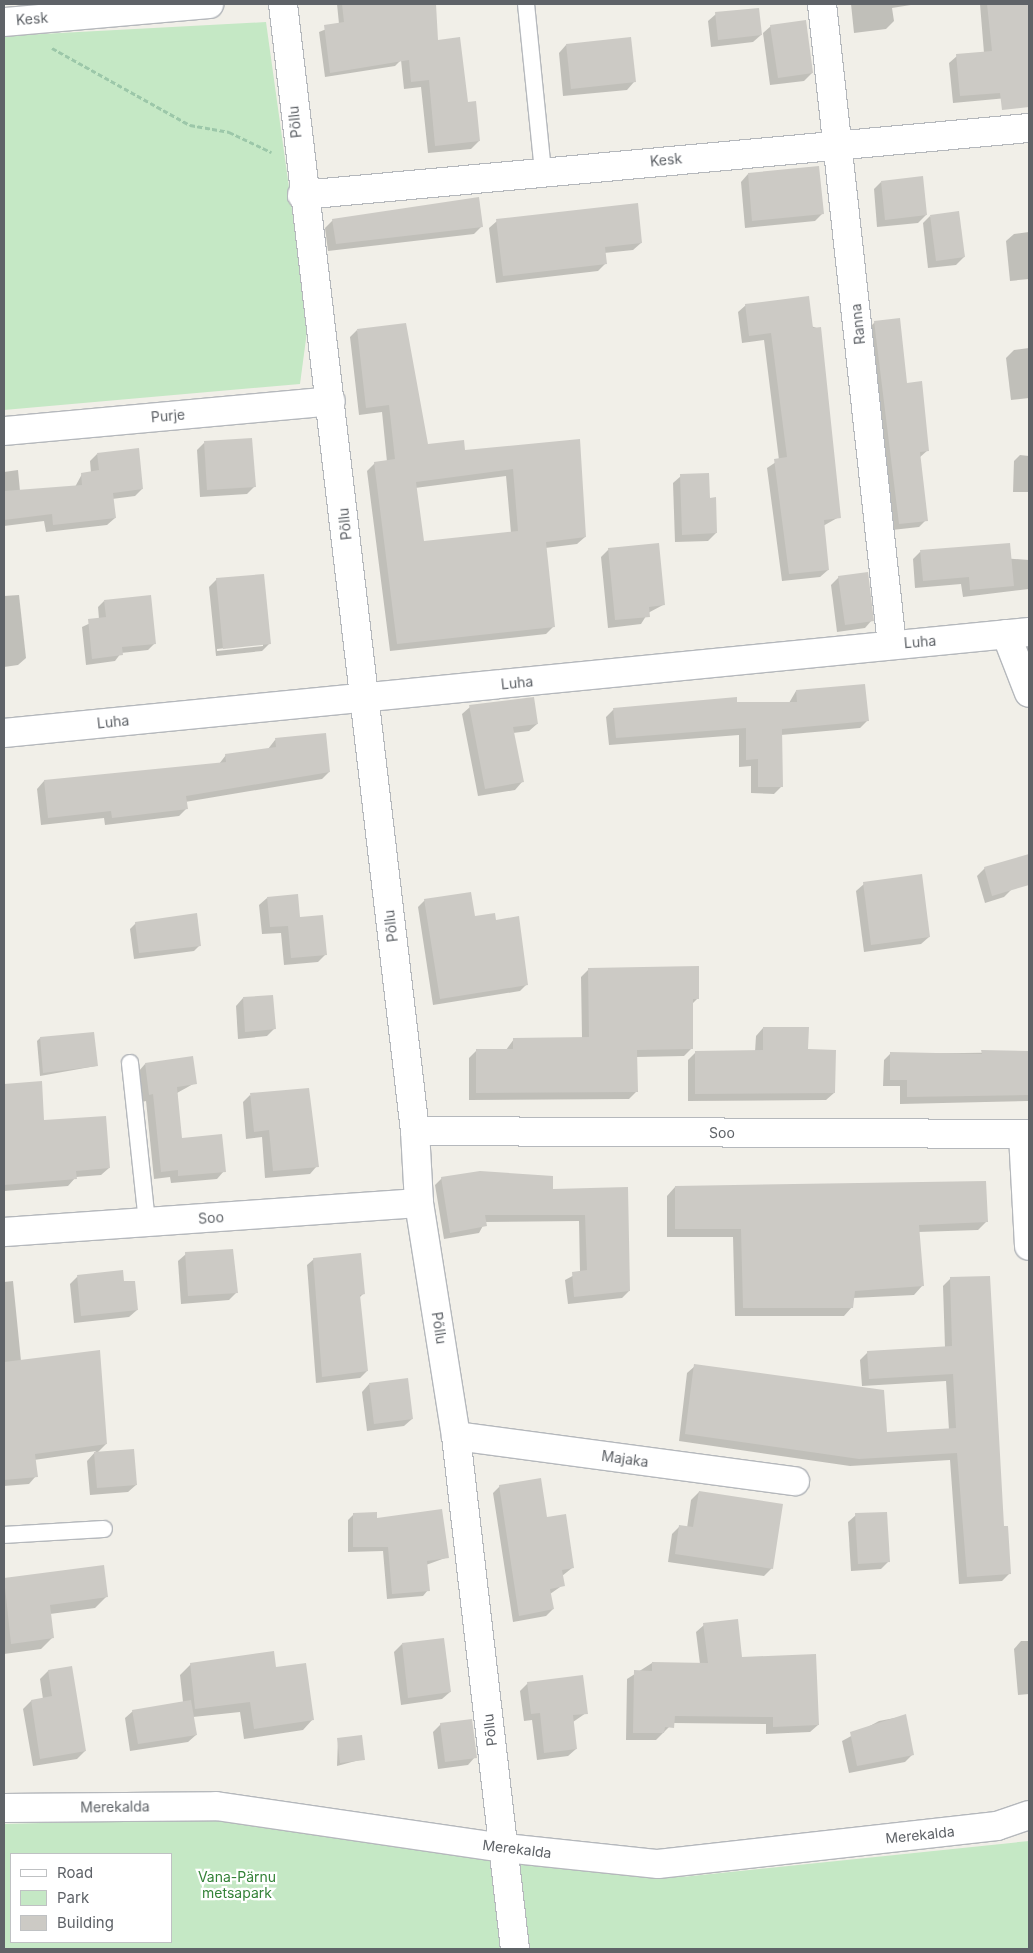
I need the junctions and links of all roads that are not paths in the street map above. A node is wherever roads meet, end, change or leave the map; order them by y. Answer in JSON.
{"nodes":[{"id":1,"x":209,"y":4,"type":"edge"},
{"id":2,"x":283,"y":4,"type":"edge"},
{"id":3,"x":526,"y":4,"type":"edge"},
{"id":4,"x":822,"y":4,"type":"edge"},
{"id":5,"x":4,"y":22,"type":"edge"},
{"id":6,"x":1029,"y":128,"type":"edge"},
{"id":7,"x":838,"y":142,"type":"junction"},
{"id":8,"x":544,"y":172,"type":"junction"},
{"id":9,"x":302,"y":195,"type":"junction"},
{"id":10,"x":332,"y":400,"type":"junction"},
{"id":11,"x":4,"y":431,"type":"edge"},
{"id":12,"x":1018,"y":633,"type":"edge"},
{"id":13,"x":892,"y":645,"type":"junction"},
{"id":14,"x":1029,"y":693,"type":"edge"},
{"id":15,"x":364,"y":698,"type":"junction"},
{"id":16,"x":4,"y":733,"type":"edge"},
{"id":17,"x":130,"y":1063,"type":"dead end"},
{"id":18,"x":415,"y":1131,"type":"junction"},
{"id":19,"x":1026,"y":1134,"type":"edge"},
{"id":20,"x":419,"y":1203,"type":"junction"},
{"id":21,"x":147,"y":1222,"type":"junction"},
{"id":22,"x":4,"y":1232,"type":"edge"},
{"id":23,"x":1029,"y":1246,"type":"edge"},
{"id":24,"x":456,"y":1436,"type":"junction"},
{"id":25,"x":795,"y":1482,"type":"dead end"},
{"id":26,"x":104,"y":1529,"type":"dead end"},
{"id":27,"x":4,"y":1535,"type":"edge"},
{"id":28,"x":4,"y":1808,"type":"edge"},
{"id":29,"x":1029,"y":1815,"type":"edge"},
{"id":30,"x":504,"y":1848,"type":"junction"},
{"id":31,"x":515,"y":1949,"type":"edge"}],
"edges":[{"from":1,"to":5,"type":"street","name":"Kesk"},
{"from":2,"to":9,"type":"street","name":"Põllu"},
{"from":3,"to":8,"type":"lane"},
{"from":4,"to":7,"type":"street","name":"Ranna"},
{"from":6,"to":7,"type":"street","name":"Kesk"},
{"from":7,"to":8,"type":"street","name":"Kesk"},
{"from":7,"to":13,"type":"street","name":"Ranna"},
{"from":8,"to":9,"type":"street","name":"Kesk"},
{"from":9,"to":10,"type":"street","name":"Põllu"},
{"from":10,"to":11,"type":"street","name":"Purje"},
{"from":10,"to":15,"type":"street","name":"Põllu"},
{"from":12,"to":13,"type":"street","name":"Luha"},
{"from":12,"to":14,"type":"street"},
{"from":13,"to":15,"type":"street","name":"Luha"},
{"from":15,"to":16,"type":"street","name":"Luha"},
{"from":15,"to":18,"type":"street","name":"Põllu"},
{"from":17,"to":21,"type":"lane"},
{"from":18,"to":19,"type":"street","name":"Soo"},
{"from":18,"to":20,"type":"street","name":"Põllu"},
{"from":19,"to":23,"type":"street"},
{"from":20,"to":21,"type":"street","name":"Soo"},
{"from":20,"to":24,"type":"street","name":"Põllu"},
{"from":21,"to":22,"type":"street","name":"Soo"},
{"from":24,"to":25,"type":"street","name":"Majaka"},
{"from":24,"to":30,"type":"street","name":"Põllu"},
{"from":26,"to":27,"type":"lane"},
{"from":28,"to":30,"type":"street","name":"Merekalda"},
{"from":29,"to":30,"type":"street","name":"Merekalda"},
{"from":30,"to":31,"type":"street","name":"Põllu"}]}
